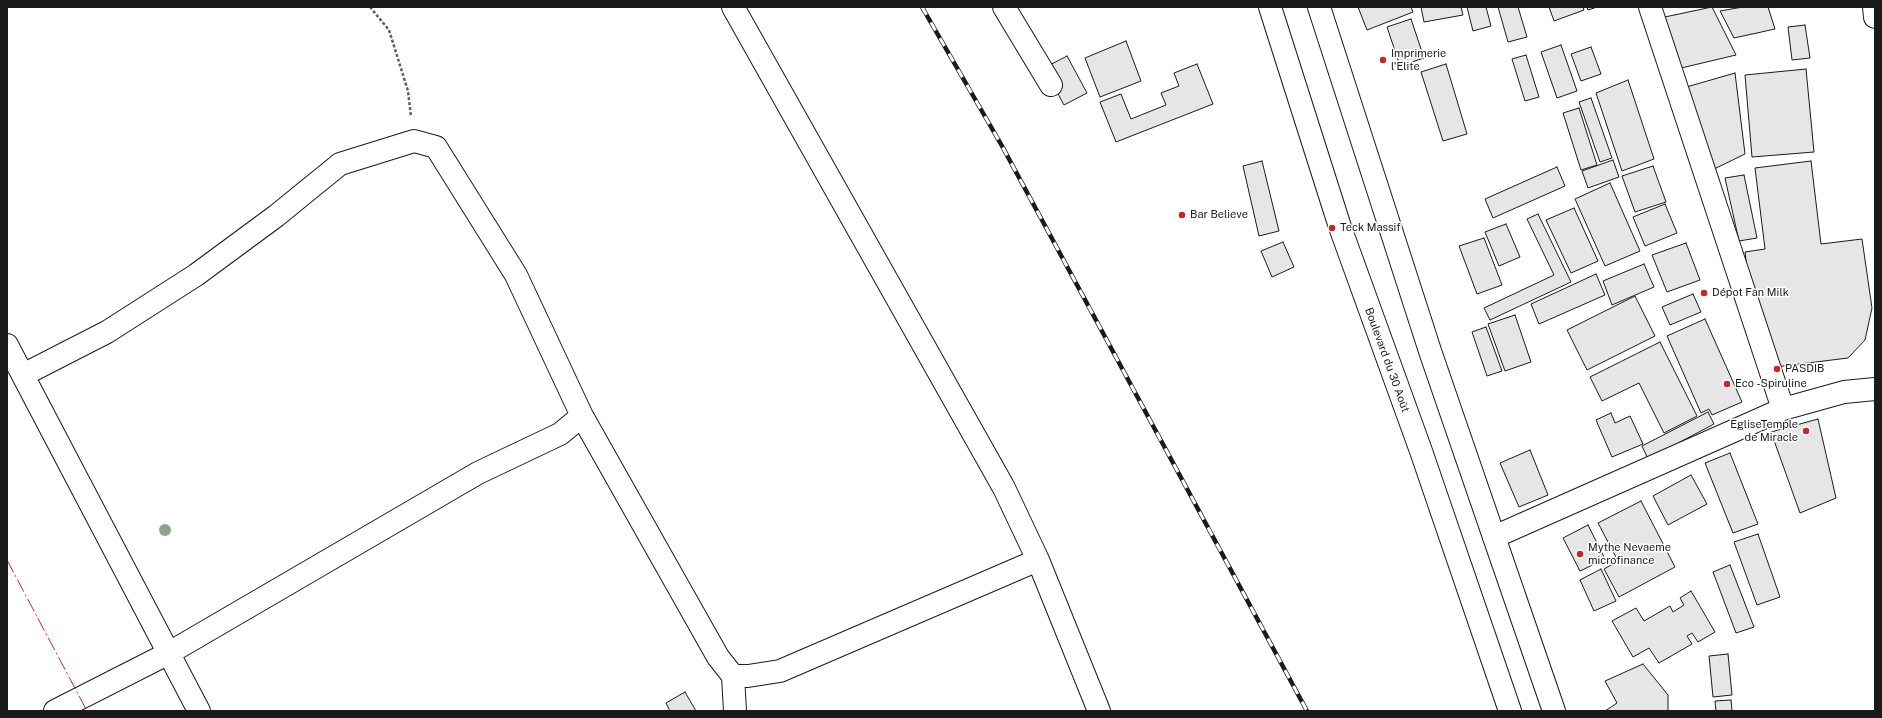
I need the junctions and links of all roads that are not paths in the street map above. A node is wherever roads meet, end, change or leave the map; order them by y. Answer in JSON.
{"nodes":[{"id":1,"x":733,"y":7,"type":"edge"},
{"id":2,"x":1004,"y":7,"type":"edge"},
{"id":3,"x":1270,"y":7,"type":"edge"},
{"id":4,"x":1319,"y":7,"type":"edge"},
{"id":5,"x":1650,"y":7,"type":"edge"},
{"id":6,"x":1874,"y":7,"type":"edge"},
{"id":7,"x":1875,"y":17,"type":"edge"},
{"id":8,"x":1051,"y":85,"type":"dead end"},
{"id":9,"x":7,"y":345,"type":"edge"},
{"id":10,"x":23,"y":376,"type":"junction"},
{"id":11,"x":1875,"y":389,"type":"edge"},
{"id":12,"x":1783,"y":409,"type":"junction"},
{"id":13,"x":582,"y":416,"type":"junction"},
{"id":14,"x":1494,"y":537,"type":"junction"},
{"id":15,"x":1038,"y":560,"type":"junction"},
{"id":16,"x":169,"y":653,"type":"junction"},
{"id":17,"x":733,"y":676,"type":"junction"},
{"id":18,"x":55,"y":711,"type":"edge"},
{"id":19,"x":199,"y":711,"type":"edge"},
{"id":20,"x":736,"y":711,"type":"edge"},
{"id":21,"x":1099,"y":711,"type":"edge"},
{"id":22,"x":1510,"y":711,"type":"edge"},
{"id":23,"x":1554,"y":711,"type":"edge"}],
"edges":[{"from":1,"to":15,"type":"main road"},
{"from":2,"to":8,"type":"main road"},
{"from":3,"to":22,"type":"main road","name":"Boulevard du 30 Août"},
{"from":4,"to":14,"type":"main road"},
{"from":5,"to":12,"type":"main road"},
{"from":6,"to":7,"type":"main road"},
{"from":9,"to":10,"type":"main road"},
{"from":10,"to":13,"type":"main road"},
{"from":10,"to":16,"type":"main road"},
{"from":11,"to":12,"type":"main road"},
{"from":12,"to":14,"type":"main road"},
{"from":13,"to":16,"type":"main road"},
{"from":13,"to":17,"type":"main road"},
{"from":14,"to":23,"type":"main road"},
{"from":15,"to":17,"type":"main road"},
{"from":15,"to":21,"type":"main road"},
{"from":16,"to":18,"type":"main road"},
{"from":16,"to":19,"type":"main road"},
{"from":17,"to":20,"type":"main road"}]}
